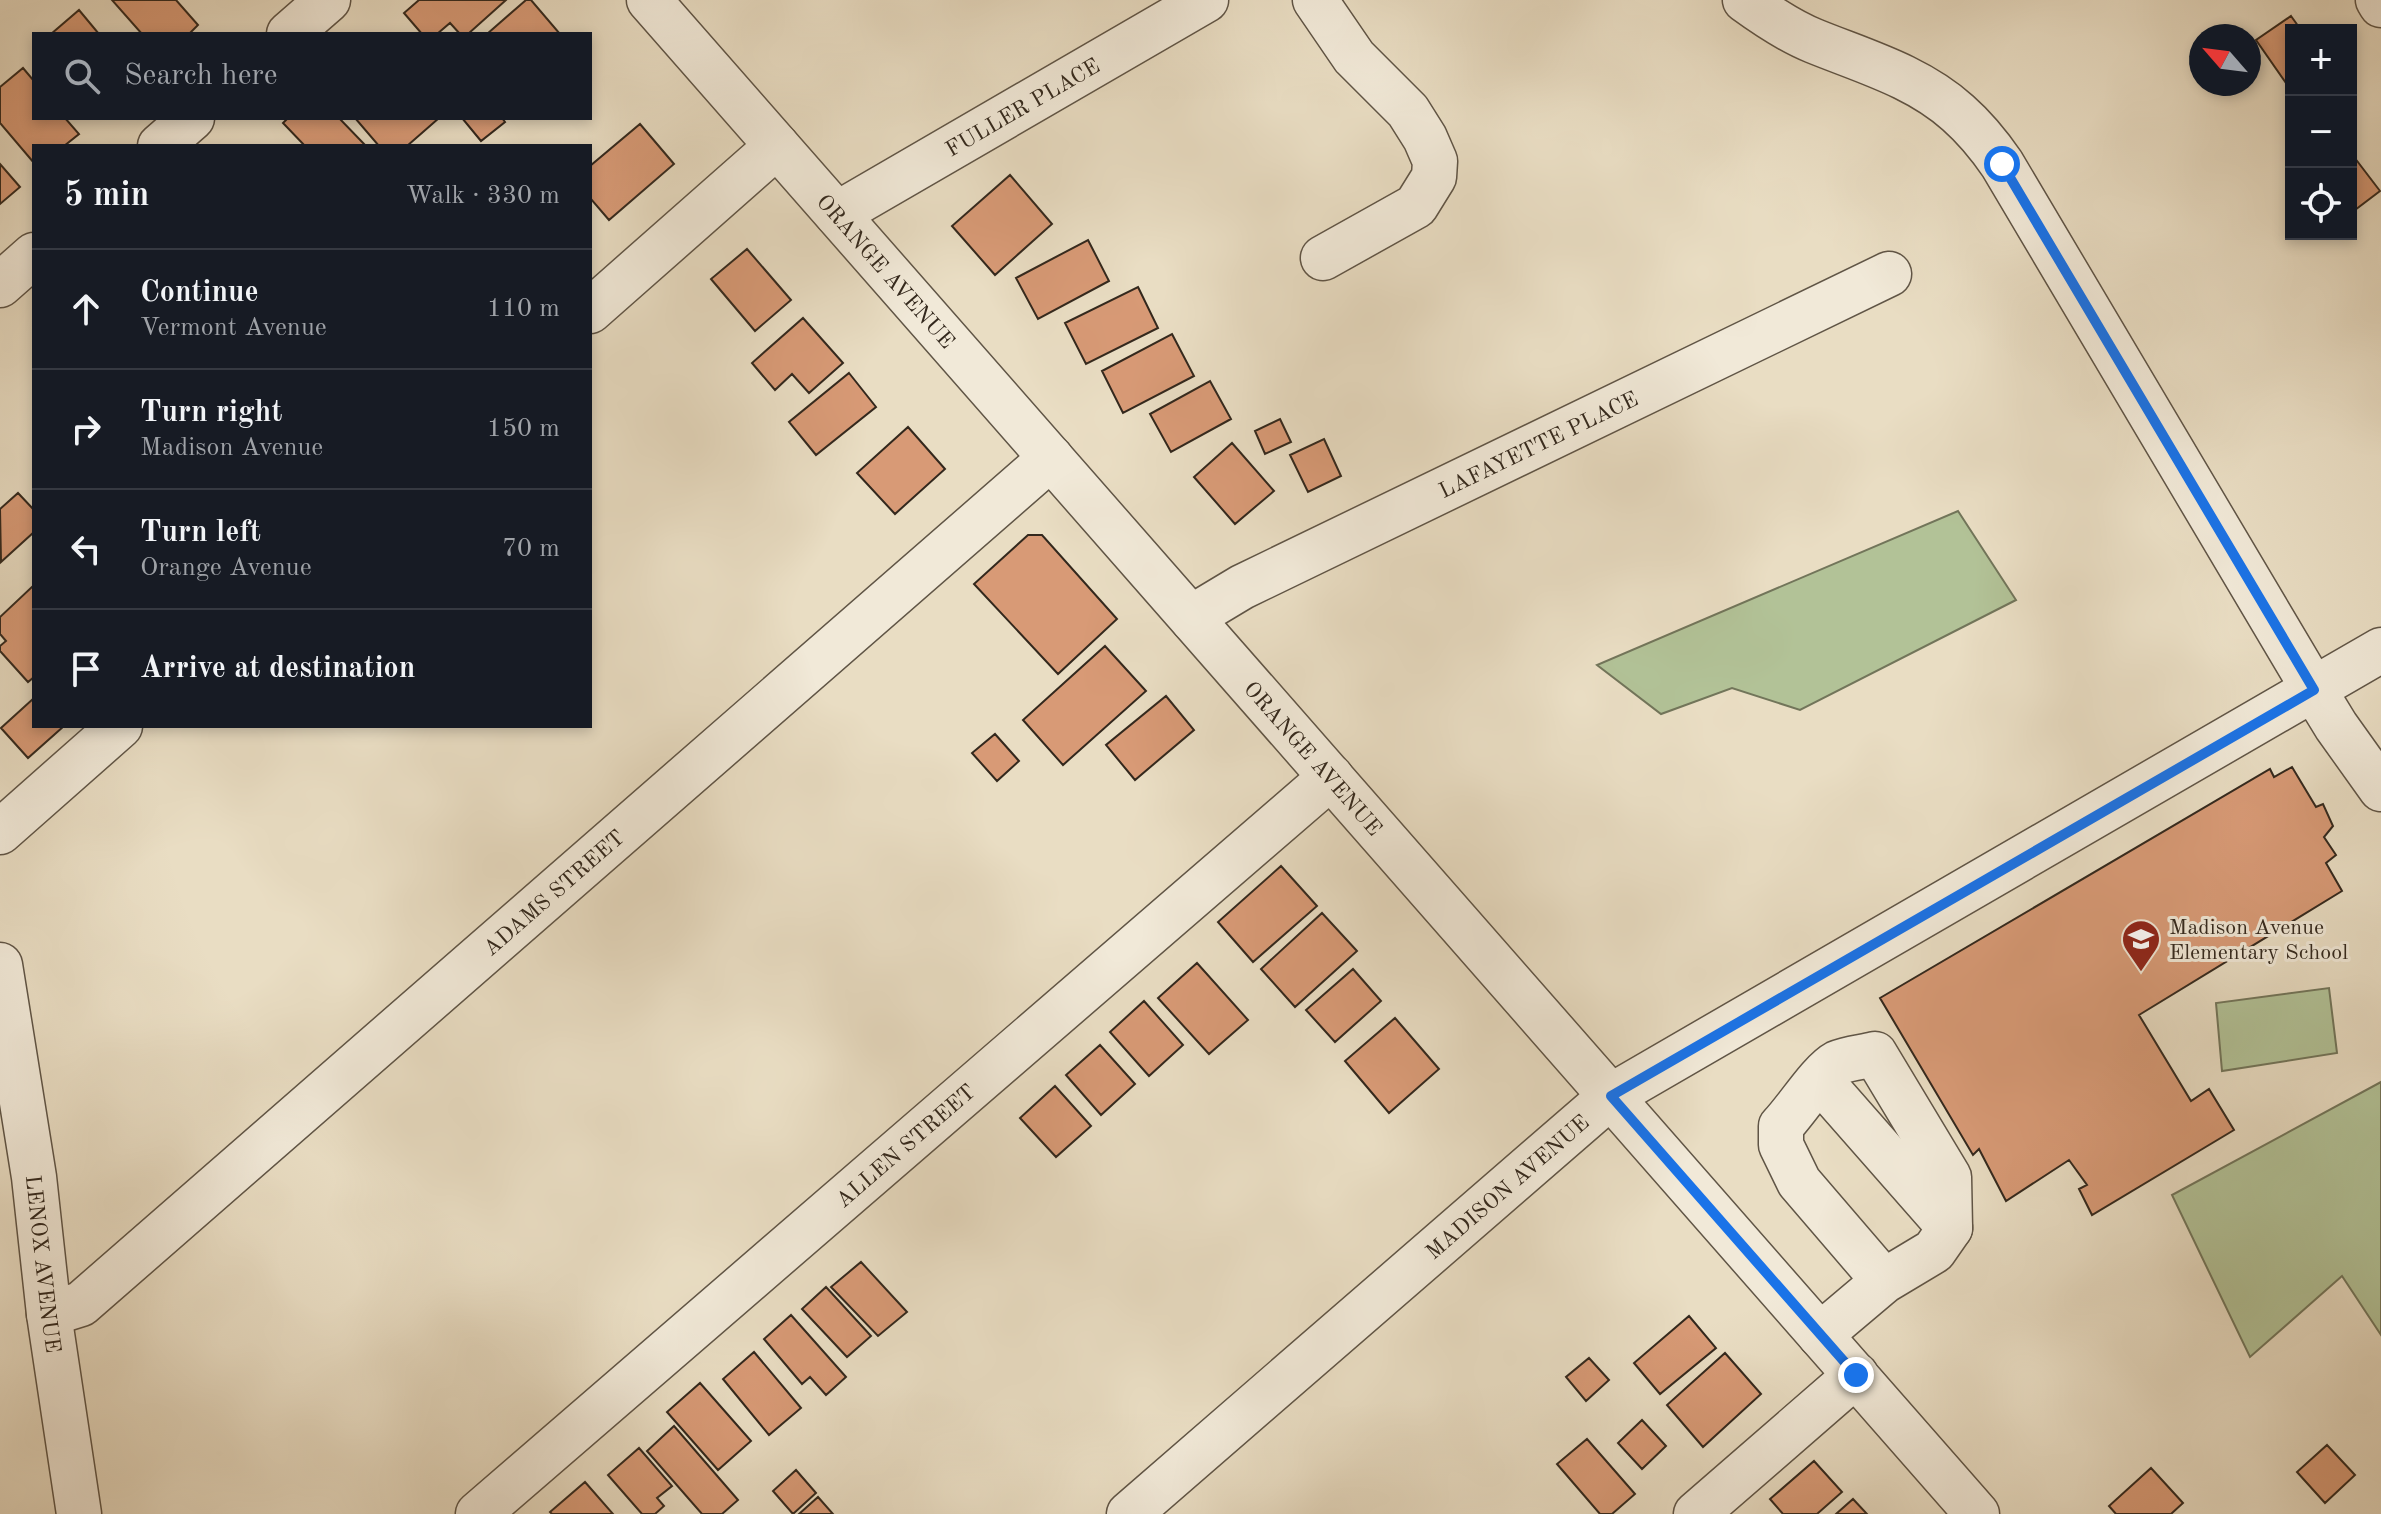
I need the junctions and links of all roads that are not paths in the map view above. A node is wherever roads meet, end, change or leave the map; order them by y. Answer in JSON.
{"nodes":[{"id":1,"x":328,"y":0,"type":"edge"},
{"id":2,"x":649,"y":0,"type":"edge"},
{"id":3,"x":1206,"y":0,"type":"edge"},
{"id":4,"x":1315,"y":0,"type":"edge"},
{"id":5,"x":1745,"y":0,"type":"edge"},
{"id":6,"x":291,"y":32,"type":"edge"},
{"id":7,"x":190,"y":120,"type":"edge"},
{"id":8,"x":162,"y":144,"type":"edge"},
{"id":9,"x":777,"y":146,"type":"junction"},
{"id":10,"x":837,"y":214,"type":"junction"},
{"id":11,"x":32,"y":257,"type":"edge"},
{"id":12,"x":1323,"y":258,"type":"dead end"},
{"id":13,"x":1889,"y":274,"type":"dead end"},
{"id":14,"x":0,"y":285,"type":"edge"},
{"id":15,"x":592,"y":309,"type":"edge"},
{"id":16,"x":1051,"y":458,"type":"junction"},
{"id":17,"x":1193,"y":620,"type":"junction"},
{"id":18,"x":2381,"y":650,"type":"edge"},
{"id":19,"x":2314,"y":690,"type":"junction"},
{"id":20,"x":118,"y":728,"type":"edge"},
{"id":21,"x":1331,"y":777,"type":"junction"},
{"id":22,"x":2381,"y":789,"type":"edge"},
{"id":23,"x":0,"y":832,"type":"edge"},
{"id":24,"x":0,"y":965,"type":"edge"},
{"id":25,"x":1820,"y":1080,"type":"junction"},
{"id":26,"x":1611,"y":1096,"type":"junction"},
{"id":27,"x":1950,"y":1228,"type":"junction"},
{"id":28,"x":1884,"y":1281,"type":"junction"},
{"id":29,"x":49,"y":1314,"type":"junction"},
{"id":30,"x":1820,"y":1335,"type":"junction"},
{"id":31,"x":1856,"y":1375,"type":"junction"},
{"id":32,"x":79,"y":1514,"type":"edge"},
{"id":33,"x":478,"y":1514,"type":"edge"},
{"id":34,"x":1129,"y":1514,"type":"edge"},
{"id":35,"x":1696,"y":1514,"type":"edge"},
{"id":36,"x":1977,"y":1514,"type":"edge"}],
"edges":[{"from":1,"to":6,"type":"street"},
{"from":2,"to":9,"type":"street","name":"ORANGE AVENUE"},
{"from":3,"to":10,"type":"street","name":"FULLER PLACE"},
{"from":4,"to":12,"type":"street"},
{"from":5,"to":19,"type":"street"},
{"from":7,"to":8,"type":"street"},
{"from":9,"to":10,"type":"street","name":"ORANGE AVENUE"},
{"from":9,"to":15,"type":"street"},
{"from":10,"to":16,"type":"street","name":"ORANGE AVENUE"},
{"from":11,"to":14,"type":"street"},
{"from":13,"to":17,"type":"street","name":"LAFAYETTE PLACE"},
{"from":16,"to":17,"type":"street","name":"ORANGE AVENUE"},
{"from":16,"to":29,"type":"street","name":"ADAMS STREET"},
{"from":17,"to":21,"type":"street","name":"ORANGE AVENUE"},
{"from":18,"to":19,"type":"street","name":"MADISON AVENUE"},
{"from":19,"to":22,"type":"street"},
{"from":19,"to":26,"type":"street","name":"MADISON AVENUE"},
{"from":20,"to":23,"type":"street"},
{"from":21,"to":26,"type":"street","name":"ORANGE AVENUE"},
{"from":21,"to":33,"type":"street","name":"ALLEN STREET"},
{"from":24,"to":29,"type":"street","name":"LENOX AVENUE"},
{"from":25,"to":27,"type":"street"},
{"from":25,"to":27,"type":"street"},
{"from":25,"to":28,"type":"street"},
{"from":26,"to":30,"type":"street","name":"ORANGE AVENUE"},
{"from":26,"to":34,"type":"street","name":"MADISON AVENUE"},
{"from":27,"to":28,"type":"street"},
{"from":28,"to":30,"type":"street"},
{"from":29,"to":32,"type":"street","name":"LENOX AVENUE"},
{"from":30,"to":31,"type":"street","name":"ORANGE AVENUE"},
{"from":31,"to":35,"type":"street"},
{"from":31,"to":36,"type":"street","name":"ORANGE AVENUE"}]}
